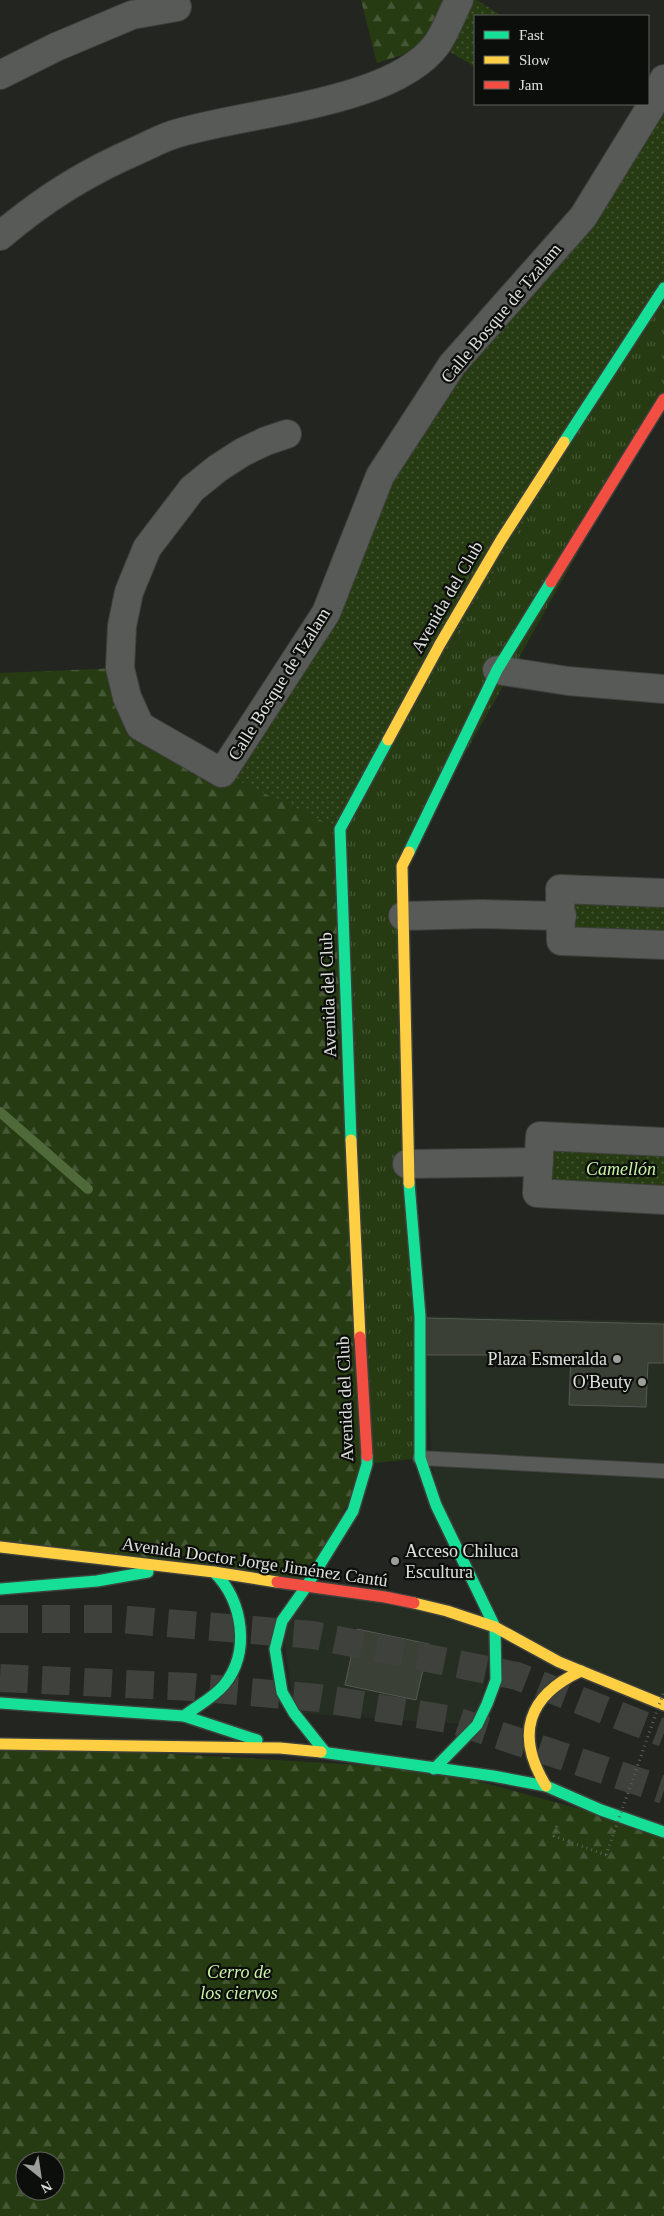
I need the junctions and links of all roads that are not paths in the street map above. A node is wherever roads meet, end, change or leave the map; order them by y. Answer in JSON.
{"nodes":[{"id":1,"x":459,"y":0,"type":"edge"},
{"id":2,"x":177,"y":7,"type":"dead end"},
{"id":3,"x":0,"y":75,"type":"edge"},
{"id":4,"x":664,"y":79,"type":"edge"},
{"id":5,"x":0,"y":236,"type":"edge"},
{"id":6,"x":664,"y":288,"type":"edge"},
{"id":7,"x":664,"y":399,"type":"edge"},
{"id":8,"x":287,"y":434,"type":"dead end"},
{"id":9,"x":497,"y":670,"type":"junction"},
{"id":10,"x":661,"y":685,"type":"edge"},
{"id":11,"x":664,"y":893,"type":"edge"},
{"id":12,"x":403,"y":916,"type":"junction"},
{"id":13,"x":562,"y":916,"type":"junction"},
{"id":14,"x":664,"y":946,"type":"edge"},
{"id":15,"x":664,"y":1142,"type":"edge"},
{"id":16,"x":539,"y":1162,"type":"junction"},
{"id":17,"x":407,"y":1164,"type":"junction"},
{"id":18,"x":664,"y":1200,"type":"edge"},
{"id":19,"x":420,"y":1458,"type":"junction"},
{"id":20,"x":664,"y":1471,"type":"edge"},
{"id":21,"x":0,"y":1547,"type":"edge"},
{"id":22,"x":179,"y":1567,"type":"junction"},
{"id":23,"x":214,"y":1572,"type":"junction"},
{"id":24,"x":306,"y":1587,"type":"junction"},
{"id":25,"x":0,"y":1589,"type":"edge"},
{"id":26,"x":495,"y":1627,"type":"junction"},
{"id":27,"x":581,"y":1671,"type":"junction"},
{"id":28,"x":0,"y":1702,"type":"edge"},
{"id":29,"x":664,"y":1705,"type":"edge"},
{"id":30,"x":184,"y":1716,"type":"junction"},
{"id":31,"x":0,"y":1744,"type":"edge"},
{"id":32,"x":280,"y":1748,"type":"junction"},
{"id":33,"x":325,"y":1752,"type":"junction"},
{"id":34,"x":434,"y":1769,"type":"junction"},
{"id":35,"x":546,"y":1786,"type":"junction"},
{"id":36,"x":664,"y":1832,"type":"edge"}],
"edges":[{"from":1,"to":5,"type":"street"},
{"from":2,"to":3,"type":"street"},
{"from":4,"to":8,"type":"street","name":"Calle Bosque de Tzalam"},
{"from":6,"to":24,"type":"street","name":"Avenida del Club"},
{"from":7,"to":9,"type":"street"},
{"from":9,"to":10,"type":"street"},
{"from":9,"to":12,"type":"street"},
{"from":11,"to":13,"type":"street"},
{"from":12,"to":13,"type":"street"},
{"from":12,"to":17,"type":"street"},
{"from":13,"to":14,"type":"street"},
{"from":15,"to":16,"type":"street"},
{"from":16,"to":17,"type":"street"},
{"from":16,"to":18,"type":"street"},
{"from":17,"to":19,"type":"street"},
{"from":19,"to":20,"type":"lane"},
{"from":19,"to":26,"type":"street"},
{"from":21,"to":22,"type":"street","name":"Avenida Doctor Jorge Jiménez Cantú"},
{"from":22,"to":23,"type":"street","name":"Avenida Doctor Jorge Jiménez Cantú"},
{"from":22,"to":25,"type":"street"},
{"from":23,"to":24,"type":"street","name":"Avenida Doctor Jorge Jiménez Cantú"},
{"from":23,"to":30,"type":"street"},
{"from":24,"to":26,"type":"street","name":"Avenida Doctor Jorge Jiménez Cantú"},
{"from":24,"to":33,"type":"street","name":"Avenida del Club"},
{"from":26,"to":27,"type":"street","name":"Avenida Doctor Jorge Jiménez Cantú"},
{"from":26,"to":34,"type":"street"},
{"from":27,"to":29,"type":"street","name":"Avenida Doctor Jorge Jiménez Cantú"},
{"from":27,"to":35,"type":"street"},
{"from":28,"to":30,"type":"street"},
{"from":30,"to":32,"type":"street"},
{"from":31,"to":32,"type":"street"},
{"from":32,"to":33,"type":"street"},
{"from":33,"to":34,"type":"street"},
{"from":34,"to":35,"type":"street"},
{"from":35,"to":36,"type":"street"}]}
